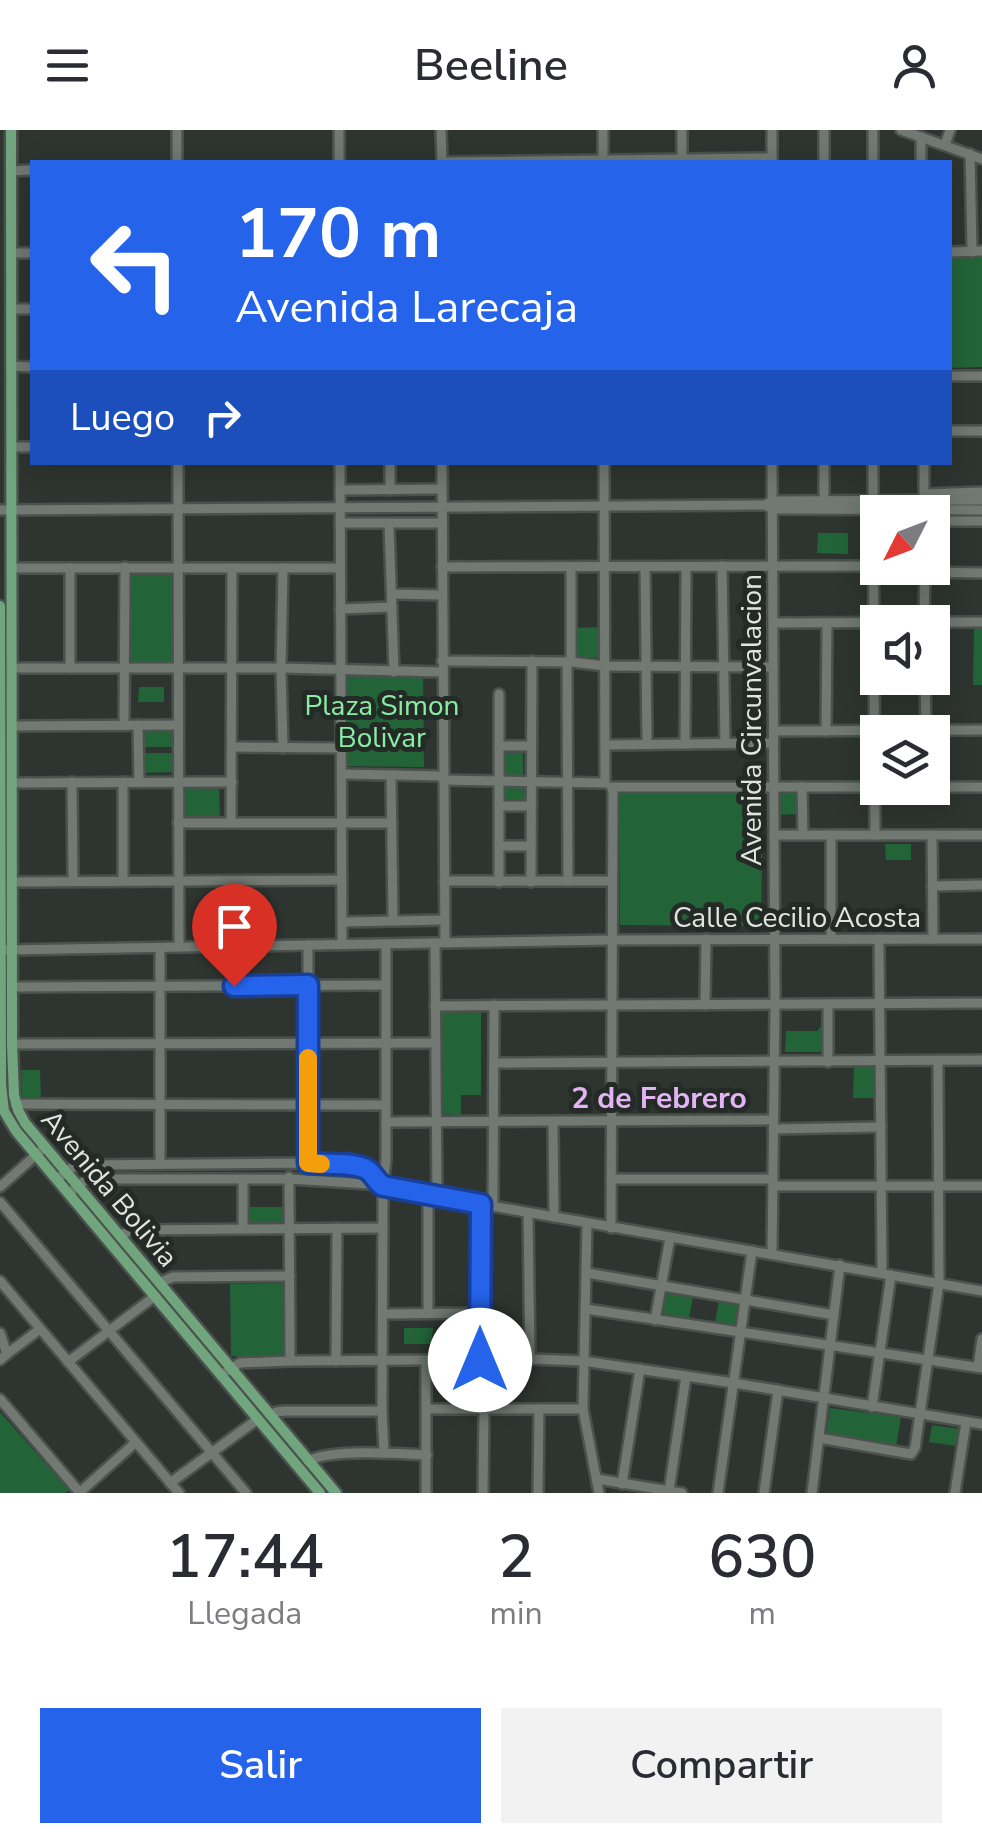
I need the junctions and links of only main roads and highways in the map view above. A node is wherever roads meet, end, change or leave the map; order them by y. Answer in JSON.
{"nodes":[{"id":1,"x":11,"y":130,"type":"edge"},
{"id":2,"x":6,"y":510,"type":"edge"},
{"id":3,"x":0,"y":606,"type":"edge"},
{"id":4,"x":0,"y":634,"type":"edge"},
{"id":5,"x":0,"y":693,"type":"edge"},
{"id":6,"x":0,"y":750,"type":"edge"},
{"id":7,"x":0,"y":811,"type":"edge"},
{"id":8,"x":1,"y":868,"type":"edge"},
{"id":9,"x":1,"y":926,"type":"edge"},
{"id":10,"x":7,"y":950,"type":"edge"},
{"id":11,"x":4,"y":988,"type":"edge"},
{"id":12,"x":4,"y":1043,"type":"edge"},
{"id":13,"x":0,"y":1084,"type":"edge"},
{"id":14,"x":41,"y":1151,"type":"junction"},
{"id":15,"x":78,"y":1186,"type":"junction"},
{"id":16,"x":226,"y":1372,"type":"junction"},
{"id":17,"x":320,"y":1493,"type":"edge"},
{"id":18,"x":336,"y":1493,"type":"edge"}],
"edges":[{"from":1,"to":2,"type":"main road","name":"Avenida Bolivia"},
{"from":2,"to":10,"type":"main road","name":"Avenida Bolivia"},
{"from":3,"to":4,"type":"main road","name":"Avenida Bolivia"},
{"from":4,"to":5,"type":"main road","name":"Avenida Bolivia"},
{"from":5,"to":6,"type":"main road","name":"Avenida Bolivia"},
{"from":6,"to":7,"type":"main road","name":"Avenida Bolivia"},
{"from":7,"to":8,"type":"main road","name":"Avenida Bolivia"},
{"from":8,"to":9,"type":"main road","name":"Avenida Bolivia"},
{"from":9,"to":10,"type":"main road","name":"Avenida Bolivia"},
{"from":10,"to":11,"type":"main road","name":"Avenida Bolivia"},
{"from":11,"to":12,"type":"main road","name":"Avenida Bolivia"},
{"from":12,"to":13,"type":"main road","name":"Avenida Bolivia"},
{"from":12,"to":14,"type":"main road","name":"Avenida Bolivia"},
{"from":13,"to":14,"type":"main road","name":"Avenida Bolivia"},
{"from":14,"to":15,"type":"main road","name":"Avenida Bolivia"},
{"from":15,"to":16,"type":"main road","name":"Avenida Bolivia"},
{"from":15,"to":16,"type":"main road","name":"Avenida Bolivia"},
{"from":16,"to":17,"type":"main road","name":"Avenida Bolivia"},
{"from":16,"to":18,"type":"main road","name":"Avenida Bolivia"}]}
